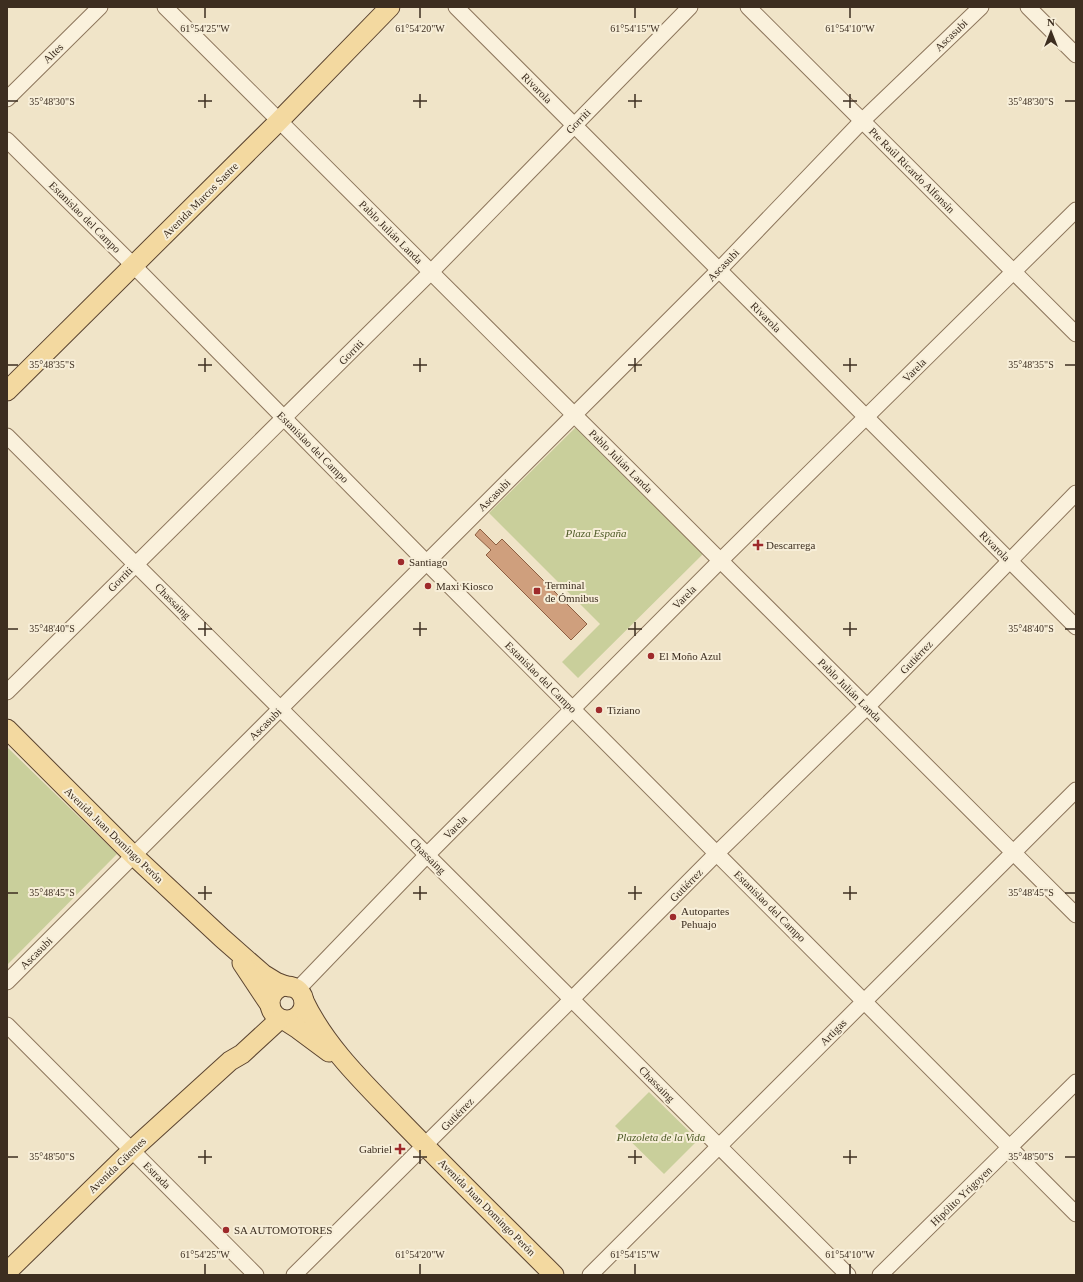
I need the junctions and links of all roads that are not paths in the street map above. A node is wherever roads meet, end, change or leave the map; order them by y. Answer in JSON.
{"nodes":[{"id":1,"x":100,"y":7,"type":"edge"},
{"id":2,"x":165,"y":7,"type":"edge"},
{"id":3,"x":390,"y":7,"type":"edge"},
{"id":4,"x":456,"y":7,"type":"edge"},
{"id":5,"x":690,"y":7,"type":"edge"},
{"id":6,"x":748,"y":7,"type":"edge"},
{"id":7,"x":981,"y":7,"type":"edge"},
{"id":8,"x":1028,"y":7,"type":"edge"},
{"id":9,"x":1076,"y":55,"type":"edge"},
{"id":10,"x":7,"y":99,"type":"edge"},
{"id":11,"x":279,"y":121,"type":"junction"},
{"id":12,"x":862,"y":121,"type":"junction"},
{"id":13,"x":574,"y":125,"type":"junction"},
{"id":14,"x":7,"y":140,"type":"edge"},
{"id":15,"x":1076,"y":210,"type":"edge"},
{"id":16,"x":134,"y":266,"type":"junction"},
{"id":17,"x":719,"y":270,"type":"junction"},
{"id":18,"x":1013,"y":271,"type":"junction"},
{"id":19,"x":431,"y":272,"type":"junction"},
{"id":20,"x":1076,"y":334,"type":"edge"},
{"id":21,"x":7,"y":391,"type":"edge"},
{"id":22,"x":575,"y":415,"type":"junction"},
{"id":23,"x":867,"y":417,"type":"junction"},
{"id":24,"x":284,"y":418,"type":"junction"},
{"id":25,"x":7,"y":436,"type":"edge"},
{"id":26,"x":1076,"y":493,"type":"edge"},
{"id":27,"x":1009,"y":560,"type":"junction"},
{"id":28,"x":720,"y":561,"type":"junction"},
{"id":29,"x":426,"y":562,"type":"junction"},
{"id":30,"x":135,"y":564,"type":"junction"},
{"id":31,"x":1076,"y":627,"type":"edge"},
{"id":32,"x":7,"y":692,"type":"edge"},
{"id":33,"x":867,"y":707,"type":"junction"},
{"id":34,"x":280,"y":709,"type":"junction"},
{"id":35,"x":573,"y":709,"type":"junction"},
{"id":36,"x":7,"y":729,"type":"edge"},
{"id":37,"x":1076,"y":790,"type":"edge"},
{"id":38,"x":1013,"y":852,"type":"junction"},
{"id":39,"x":717,"y":853,"type":"junction"},
{"id":40,"x":133,"y":855,"type":"junction"},
{"id":41,"x":427,"y":855,"type":"junction"},
{"id":42,"x":1076,"y":915,"type":"edge"},
{"id":43,"x":222,"y":938,"type":"junction"},
{"id":44,"x":7,"y":982,"type":"edge"},
{"id":45,"x":296,"y":993,"type":"junction"},
{"id":46,"x":572,"y":999,"type":"junction"},
{"id":47,"x":864,"y":1000,"type":"junction"},
{"id":48,"x":276,"y":1013,"type":"junction"},
{"id":49,"x":7,"y":1025,"type":"edge"},
{"id":50,"x":352,"y":1070,"type":"junction"},
{"id":51,"x":1076,"y":1082,"type":"edge"},
{"id":52,"x":424,"y":1146,"type":"junction"},
{"id":53,"x":720,"y":1146,"type":"junction"},
{"id":54,"x":1010,"y":1148,"type":"junction"},
{"id":55,"x":132,"y":1150,"type":"junction"},
{"id":56,"x":1076,"y":1214,"type":"edge"},
{"id":57,"x":7,"y":1272,"type":"edge"},
{"id":58,"x":256,"y":1275,"type":"edge"},
{"id":59,"x":294,"y":1275,"type":"edge"},
{"id":60,"x":554,"y":1275,"type":"edge"},
{"id":61,"x":590,"y":1275,"type":"edge"},
{"id":62,"x":848,"y":1275,"type":"edge"},
{"id":63,"x":880,"y":1275,"type":"edge"}],
"edges":[{"from":1,"to":10,"type":"street","name":"Altes"},
{"from":2,"to":11,"type":"street","name":"Pablo Julián Landa"},
{"from":3,"to":11,"type":"main road","name":"Avenida Marcos Sastre"},
{"from":4,"to":13,"type":"street","name":"Rivarola"},
{"from":5,"to":13,"type":"street","name":"Gorriti"},
{"from":6,"to":12,"type":"street","name":"Pte Raúl Ricardo Alfonsín"},
{"from":7,"to":12,"type":"street","name":"Ascasubi"},
{"from":8,"to":9,"type":"street"},
{"from":11,"to":16,"type":"main road","name":"Avenida Marcos Sastre"},
{"from":11,"to":19,"type":"street","name":"Pablo Julián Landa"},
{"from":12,"to":17,"type":"street","name":"Ascasubi"},
{"from":12,"to":18,"type":"street","name":"Pte Raúl Ricardo Alfonsín"},
{"from":13,"to":17,"type":"street","name":"Rivarola"},
{"from":13,"to":19,"type":"street","name":"Gorriti"},
{"from":14,"to":16,"type":"street","name":"Estanislao del Campo"},
{"from":15,"to":18,"type":"street","name":"Varela"},
{"from":16,"to":21,"type":"main road","name":"Avenida Marcos Sastre"},
{"from":16,"to":24,"type":"street","name":"Estanislao del Campo"},
{"from":17,"to":22,"type":"street","name":"Ascasubi"},
{"from":17,"to":23,"type":"street","name":"Rivarola"},
{"from":18,"to":20,"type":"street","name":"Pte Raúl Ricardo Alfonsín"},
{"from":18,"to":23,"type":"street","name":"Varela"},
{"from":19,"to":22,"type":"street","name":"Pablo Julián Landa"},
{"from":19,"to":24,"type":"street","name":"Gorriti"},
{"from":22,"to":28,"type":"street","name":"Pablo Julián Landa"},
{"from":22,"to":29,"type":"street","name":"Ascasubi"},
{"from":23,"to":27,"type":"street","name":"Rivarola"},
{"from":23,"to":28,"type":"street","name":"Varela"},
{"from":24,"to":29,"type":"street","name":"Estanislao del Campo"},
{"from":24,"to":30,"type":"street","name":"Gorriti"},
{"from":25,"to":30,"type":"street","name":"Chassaing"},
{"from":26,"to":27,"type":"street","name":"Gutiérrez"},
{"from":27,"to":31,"type":"street","name":"Rivarola"},
{"from":27,"to":33,"type":"street","name":"Gutiérrez"},
{"from":28,"to":33,"type":"street","name":"Pablo Julián Landa"},
{"from":28,"to":35,"type":"street","name":"Varela"},
{"from":29,"to":34,"type":"street","name":"Ascasubi"},
{"from":29,"to":35,"type":"street","name":"Estanislao del Campo"},
{"from":30,"to":32,"type":"street","name":"Gorriti"},
{"from":30,"to":34,"type":"street","name":"Chassaing"},
{"from":33,"to":38,"type":"street","name":"Pablo Julián Landa"},
{"from":33,"to":39,"type":"street","name":"Gutiérrez"},
{"from":34,"to":40,"type":"street","name":"Ascasubi"},
{"from":34,"to":41,"type":"street","name":"Chassaing"},
{"from":35,"to":39,"type":"street","name":"Estanislao del Campo"},
{"from":35,"to":41,"type":"street","name":"Varela"},
{"from":36,"to":40,"type":"main road","name":"Avenida Juan Domingo Perón"},
{"from":37,"to":38,"type":"street","name":"Artigas"},
{"from":38,"to":42,"type":"street","name":"Pablo Julián Landa"},
{"from":38,"to":47,"type":"street","name":"Artigas"},
{"from":39,"to":46,"type":"street","name":"Gutiérrez"},
{"from":39,"to":47,"type":"street","name":"Estanislao del Campo"},
{"from":40,"to":43,"type":"main road","name":"Avenida Juan Domingo Perón"},
{"from":40,"to":44,"type":"street","name":"Ascasubi"},
{"from":41,"to":45,"type":"street","name":"Varela"},
{"from":41,"to":46,"type":"street","name":"Chassaing"},
{"from":43,"to":45,"type":"main road","name":"Avenida Juan Domingo Perón"},
{"from":43,"to":48,"type":"main road","name":"Avenida Juan Domingo Perón"},
{"from":45,"to":48,"type":"main road"},
{"from":45,"to":48,"type":"main road"},
{"from":45,"to":50,"type":"main road","name":"Avenida Juan Domingo Perón"},
{"from":46,"to":52,"type":"street","name":"Gutiérrez"},
{"from":46,"to":53,"type":"street","name":"Chassaing"},
{"from":47,"to":53,"type":"street","name":"Artigas"},
{"from":47,"to":54,"type":"street","name":"Estanislao del Campo"},
{"from":48,"to":50,"type":"main road","name":"Avenida Juan Domingo Perón"},
{"from":48,"to":55,"type":"main road","name":"Avenida Güemes"},
{"from":49,"to":55,"type":"street","name":"Estrada"},
{"from":50,"to":52,"type":"main road","name":"Avenida Juan Domingo Perón"},
{"from":51,"to":54,"type":"street","name":"Hipólito Yrigoyen"},
{"from":52,"to":59,"type":"street","name":"Gutiérrez"},
{"from":52,"to":60,"type":"main road","name":"Avenida Juan Domingo Perón"},
{"from":53,"to":61,"type":"street","name":"Artigas"},
{"from":53,"to":62,"type":"street","name":"Chassaing"},
{"from":54,"to":56,"type":"street","name":"Estanislao del Campo"},
{"from":54,"to":63,"type":"street","name":"Hipólito Yrigoyen"},
{"from":55,"to":57,"type":"main road","name":"Avenida Güemes"},
{"from":55,"to":58,"type":"street","name":"Estrada"}]}
